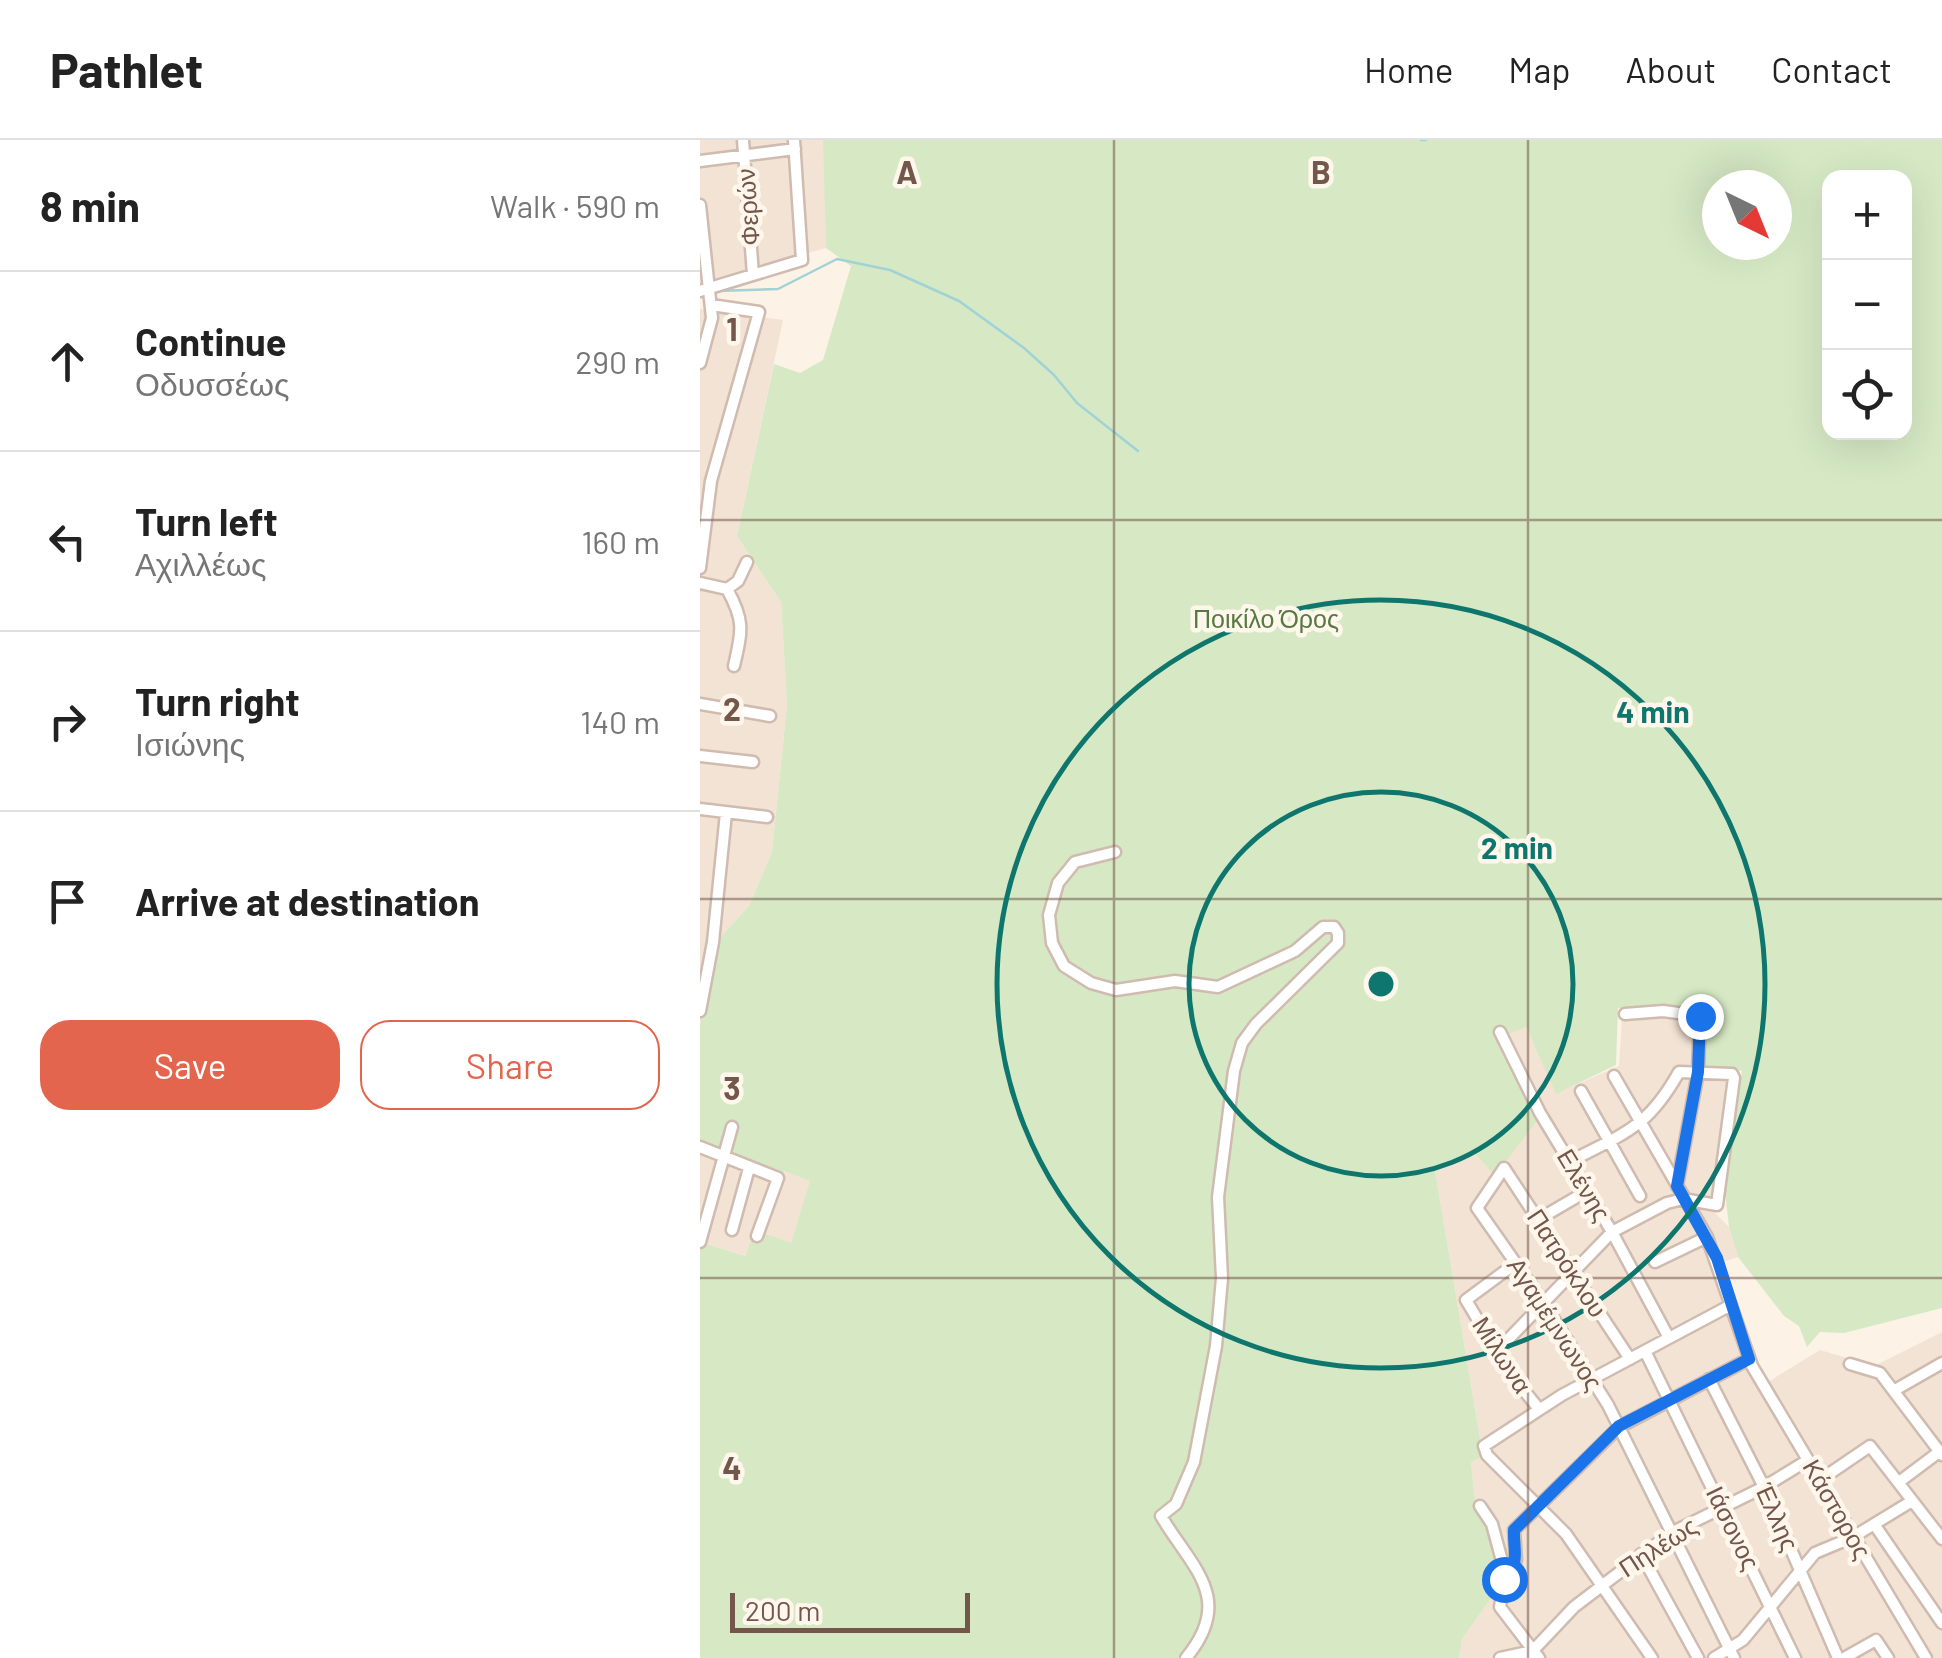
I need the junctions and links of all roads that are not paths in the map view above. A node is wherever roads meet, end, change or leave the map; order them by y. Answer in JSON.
{"nodes":[{"id":1,"x":744,"y":140,"type":"edge"},
{"id":2,"x":794,"y":144,"type":"edge"},
{"id":3,"x":744,"y":155,"type":"junction"},
{"id":4,"x":700,"y":162,"type":"edge"},
{"id":5,"x":700,"y":205,"type":"edge"},
{"id":6,"x":752,"y":275,"type":"junction"},
{"id":7,"x":705,"y":289,"type":"edge"},
{"id":8,"x":711,"y":305,"type":"junction"},
{"id":9,"x":700,"y":363,"type":"edge"},
{"id":10,"x":747,"y":562,"type":"dead end"},
{"id":11,"x":700,"y":568,"type":"edge"},
{"id":12,"x":700,"y":584,"type":"edge"},
{"id":13,"x":727,"y":589,"type":"junction"},
{"id":14,"x":734,"y":666,"type":"dead end"},
{"id":15,"x":700,"y":704,"type":"edge"},
{"id":16,"x":770,"y":716,"type":"dead end"},
{"id":17,"x":700,"y":756,"type":"edge"},
{"id":18,"x":753,"y":762,"type":"dead end"},
{"id":19,"x":700,"y":809,"type":"edge"},
{"id":20,"x":726,"y":813,"type":"junction"},
{"id":21,"x":767,"y":817,"type":"dead end"},
{"id":22,"x":1116,"y":852,"type":"dead end"},
{"id":23,"x":700,"y":940,"type":"edge"},
{"id":24,"x":713,"y":942,"type":"junction"},
{"id":25,"x":700,"y":1011,"type":"edge"},
{"id":26,"x":1626,"y":1014,"type":"dead end"},
{"id":27,"x":1500,"y":1032,"type":"dead end"},
{"id":28,"x":1698,"y":1072,"type":"junction"},
{"id":29,"x":1614,"y":1076,"type":"dead end"},
{"id":30,"x":1582,"y":1091,"type":"dead end"},
{"id":31,"x":1642,"y":1124,"type":"junction"},
{"id":32,"x":732,"y":1127,"type":"dead end"},
{"id":33,"x":1609,"y":1141,"type":"junction"},
{"id":34,"x":700,"y":1147,"type":"edge"},
{"id":35,"x":724,"y":1156,"type":"junction"},
{"id":36,"x":1570,"y":1162,"type":"junction"},
{"id":37,"x":749,"y":1168,"type":"junction"},
{"id":38,"x":1504,"y":1168,"type":"joint"},
{"id":39,"x":1677,"y":1186,"type":"junction"},
{"id":40,"x":1587,"y":1190,"type":"junction"},
{"id":41,"x":1640,"y":1196,"type":"dead end"},
{"id":42,"x":1683,"y":1199,"type":"junction"},
{"id":43,"x":1540,"y":1219,"type":"junction"},
{"id":44,"x":732,"y":1230,"type":"dead end"},
{"id":45,"x":1612,"y":1232,"type":"junction"},
{"id":46,"x":757,"y":1236,"type":"dead end"},
{"id":47,"x":1707,"y":1237,"type":"junction"},
{"id":48,"x":700,"y":1242,"type":"edge"},
{"id":49,"x":1655,"y":1262,"type":"dead end"},
{"id":50,"x":1516,"y":1263,"type":"junction"},
{"id":51,"x":1574,"y":1273,"type":"junction"},
{"id":52,"x":1543,"y":1302,"type":"junction"},
{"id":53,"x":1731,"y":1305,"type":"junction"},
{"id":54,"x":1669,"y":1338,"type":"junction"},
{"id":55,"x":1645,"y":1351,"type":"junction"},
{"id":56,"x":1496,"y":1352,"type":"junction"},
{"id":57,"x":1630,"y":1358,"type":"junction"},
{"id":58,"x":1749,"y":1359,"type":"junction"},
{"id":59,"x":1850,"y":1364,"type":"dead end"},
{"id":60,"x":1942,"y":1364,"type":"edge"},
{"id":61,"x":1592,"y":1378,"type":"junction"},
{"id":62,"x":1709,"y":1379,"type":"junction"},
{"id":63,"x":1896,"y":1390,"type":"junction"},
{"id":64,"x":1670,"y":1399,"type":"junction"},
{"id":65,"x":1539,"y":1409,"type":"junction"},
{"id":66,"x":1619,"y":1426,"type":"junction"},
{"id":67,"x":1941,"y":1454,"type":"edge"},
{"id":68,"x":1808,"y":1460,"type":"junction"},
{"id":69,"x":1820,"y":1480,"type":"junction"},
{"id":70,"x":1899,"y":1482,"type":"junction"},
{"id":71,"x":1764,"y":1487,"type":"junction"},
{"id":72,"x":1912,"y":1502,"type":"junction"},
{"id":73,"x":1480,"y":1506,"type":"dead end"},
{"id":74,"x":1540,"y":1506,"type":"junction"},
{"id":75,"x":1722,"y":1507,"type":"junction"},
{"id":76,"x":1874,"y":1524,"type":"junction"},
{"id":77,"x":1671,"y":1533,"type":"junction"},
{"id":78,"x":1853,"y":1537,"type":"junction"},
{"id":79,"x":1942,"y":1539,"type":"edge"},
{"id":80,"x":1641,"y":1554,"type":"junction"},
{"id":81,"x":1800,"y":1570,"type":"junction"},
{"id":82,"x":1504,"y":1579,"type":"junction"},
{"id":83,"x":1602,"y":1585,"type":"junction"},
{"id":84,"x":1771,"y":1606,"type":"junction"},
{"id":85,"x":1942,"y":1623,"type":"edge"},
{"id":86,"x":1732,"y":1653,"type":"edge"},
{"id":87,"x":1533,"y":1656,"type":"edge"},
{"id":88,"x":1186,"y":1658,"type":"edge"},
{"id":89,"x":1500,"y":1658,"type":"edge"},
{"id":90,"x":1652,"y":1658,"type":"edge"},
{"id":91,"x":1698,"y":1658,"type":"edge"},
{"id":92,"x":1714,"y":1658,"type":"edge"},
{"id":93,"x":1796,"y":1658,"type":"edge"},
{"id":94,"x":1841,"y":1658,"type":"edge"},
{"id":95,"x":1888,"y":1658,"type":"edge"},
{"id":96,"x":1926,"y":1658,"type":"edge"}],
"edges":[{"from":1,"to":3,"type":"street","name":"Φερών"},
{"from":2,"to":3,"type":"street"},
{"from":2,"to":6,"type":"street"},
{"from":3,"to":4,"type":"street"},
{"from":3,"to":6,"type":"street","name":"Φερών"},
{"from":5,"to":7,"type":"street"},
{"from":6,"to":7,"type":"street"},
{"from":7,"to":8,"type":"street"},
{"from":8,"to":9,"type":"street"},
{"from":8,"to":11,"type":"street"},
{"from":10,"to":13,"type":"street"},
{"from":12,"to":13,"type":"street"},
{"from":13,"to":14,"type":"street"},
{"from":15,"to":16,"type":"street"},
{"from":17,"to":18,"type":"street"},
{"from":19,"to":20,"type":"street"},
{"from":20,"to":21,"type":"street"},
{"from":20,"to":24,"type":"street"},
{"from":22,"to":88,"type":"street"},
{"from":23,"to":24,"type":"street"},
{"from":24,"to":25,"type":"street"},
{"from":26,"to":28,"type":"street"},
{"from":27,"to":36,"type":"street","name":"Ελένης"},
{"from":28,"to":31,"type":"street"},
{"from":28,"to":39,"type":"street"},
{"from":28,"to":42,"type":"street"},
{"from":29,"to":31,"type":"street","name":"Κάστορος"},
{"from":30,"to":33,"type":"street"},
{"from":31,"to":33,"type":"street"},
{"from":31,"to":39,"type":"street","name":"Κάστορος"},
{"from":32,"to":35,"type":"street"},
{"from":33,"to":36,"type":"street"},
{"from":33,"to":41,"type":"street"},
{"from":34,"to":35,"type":"street"},
{"from":35,"to":37,"type":"street"},
{"from":35,"to":48,"type":"street"},
{"from":36,"to":40,"type":"street","name":"Ελένης"},
{"from":37,"to":44,"type":"street"},
{"from":37,"to":46,"type":"street"},
{"from":38,"to":43,"type":"street","name":"Πατρόκλου"},
{"from":38,"to":50,"type":"street","name":"Αγαμέμνωνος"},
{"from":39,"to":42,"type":"street","name":"Κάστορος"},
{"from":40,"to":43,"type":"street"},
{"from":40,"to":45,"type":"street","name":"Ελένης"},
{"from":42,"to":45,"type":"street"},
{"from":42,"to":47,"type":"street","name":"Κάστορος"},
{"from":43,"to":51,"type":"street","name":"Πατρόκλου"},
{"from":45,"to":51,"type":"street"},
{"from":45,"to":54,"type":"street","name":"Ελένης"},
{"from":47,"to":49,"type":"street"},
{"from":47,"to":53,"type":"street","name":"Κάστορος"},
{"from":50,"to":52,"type":"street","name":"Αγαμέμνωνος"},
{"from":50,"to":56,"type":"street","name":"Μίλωνα"},
{"from":51,"to":52,"type":"street"},
{"from":51,"to":57,"type":"street","name":"Πατρόκλου"},
{"from":52,"to":56,"type":"street"},
{"from":52,"to":61,"type":"street","name":"Αγαμέμνωνος"},
{"from":53,"to":54,"type":"street"},
{"from":53,"to":58,"type":"street","name":"Κάστορος"},
{"from":54,"to":55,"type":"street"},
{"from":55,"to":57,"type":"street"},
{"from":55,"to":64,"type":"street","name":"Ιάσονος"},
{"from":56,"to":65,"type":"street","name":"Μίλωνα"},
{"from":57,"to":61,"type":"street"},
{"from":58,"to":62,"type":"street"},
{"from":58,"to":68,"type":"street","name":"Κάστορος"},
{"from":59,"to":63,"type":"street"},
{"from":60,"to":63,"type":"street"},
{"from":61,"to":65,"type":"street"},
{"from":61,"to":66,"type":"street","name":"Αγαμέμνωνος"},
{"from":62,"to":64,"type":"street"},
{"from":62,"to":71,"type":"street","name":"Έλλης"},
{"from":63,"to":67,"type":"street"},
{"from":64,"to":66,"type":"street"},
{"from":64,"to":75,"type":"street","name":"Ιάσονος"},
{"from":65,"to":74,"type":"street"},
{"from":66,"to":74,"type":"street"},
{"from":66,"to":77,"type":"street","name":"Αγαμέμνωνος"},
{"from":67,"to":70,"type":"street"},
{"from":68,"to":69,"type":"street","name":"Κάστορος"},
{"from":68,"to":71,"type":"street","name":"Πηλέως"},
{"from":69,"to":70,"type":"street"},
{"from":69,"to":78,"type":"street","name":"Κάστορος"},
{"from":70,"to":72,"type":"street"},
{"from":71,"to":75,"type":"street","name":"Πηλέως"},
{"from":71,"to":81,"type":"street","name":"Έλλης"},
{"from":72,"to":76,"type":"street"},
{"from":72,"to":79,"type":"street"},
{"from":73,"to":82,"type":"street"},
{"from":74,"to":82,"type":"street"},
{"from":74,"to":83,"type":"street"},
{"from":75,"to":77,"type":"street","name":"Πηλέως"},
{"from":75,"to":84,"type":"street","name":"Ιάσονος"},
{"from":76,"to":78,"type":"street"},
{"from":76,"to":85,"type":"street"},
{"from":77,"to":80,"type":"street","name":"Πηλέως"},
{"from":77,"to":86,"type":"street","name":"Αγαμέμνωνος"},
{"from":78,"to":81,"type":"street"},
{"from":78,"to":96,"type":"street","name":"Κάστορος"},
{"from":80,"to":83,"type":"street","name":"Πηλέως"},
{"from":80,"to":91,"type":"street"},
{"from":81,"to":84,"type":"street"},
{"from":81,"to":94,"type":"street","name":"Έλλης"},
{"from":82,"to":87,"type":"street"},
{"from":83,"to":87,"type":"street","name":"Πηλέως"},
{"from":83,"to":90,"type":"street"},
{"from":84,"to":86,"type":"street"},
{"from":84,"to":93,"type":"street","name":"Ιάσονος"},
{"from":86,"to":92,"type":"street"},
{"from":87,"to":89,"type":"street"},
{"from":94,"to":95,"type":"street"}]}
